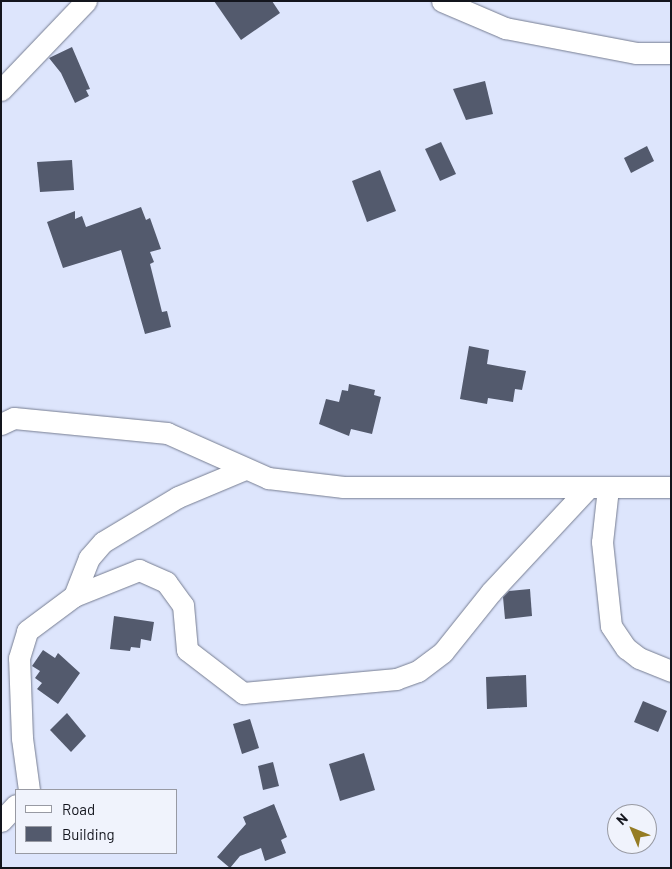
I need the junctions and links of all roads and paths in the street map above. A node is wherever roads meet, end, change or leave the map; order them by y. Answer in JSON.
{"nodes":[{"id":1,"x":86,"y":1,"type":"edge"},
{"id":2,"x":442,"y":1,"type":"edge"},
{"id":3,"x":671,"y":53,"type":"edge"},
{"id":4,"x":1,"y":90,"type":"edge"},
{"id":5,"x":1,"y":424,"type":"edge"},
{"id":6,"x":245,"y":469,"type":"junction"},
{"id":7,"x":671,"y":487,"type":"edge"},
{"id":8,"x":608,"y":488,"type":"junction"},
{"id":9,"x":587,"y":489,"type":"junction"},
{"id":10,"x":74,"y":596,"type":"junction"},
{"id":11,"x":671,"y":671,"type":"edge"},
{"id":12,"x":29,"y":789,"type":"edge"},
{"id":13,"x":15,"y":806,"type":"edge"},
{"id":14,"x":1,"y":820,"type":"edge"}],
"edges":[{"from":1,"to":4,"type":"street"},
{"from":2,"to":3,"type":"street"},
{"from":5,"to":6,"type":"street"},
{"from":6,"to":9,"type":"street"},
{"from":6,"to":10,"type":"street"},
{"from":7,"to":8,"type":"street"},
{"from":8,"to":9,"type":"street"},
{"from":8,"to":11,"type":"street"},
{"from":9,"to":10,"type":"street"},
{"from":10,"to":12,"type":"street"},
{"from":13,"to":14,"type":"street"}]}
